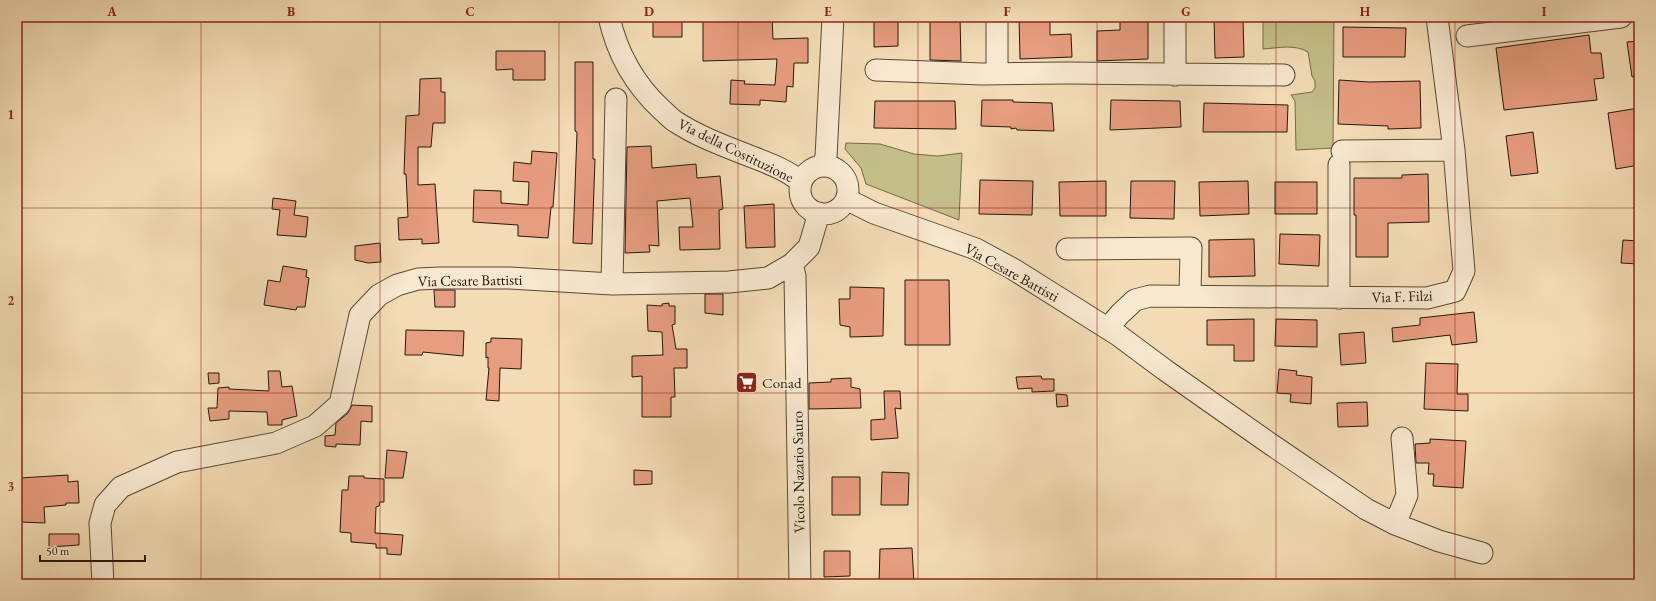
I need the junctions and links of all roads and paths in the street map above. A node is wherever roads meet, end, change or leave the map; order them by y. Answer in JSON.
{"nodes":[{"id":1,"x":609,"y":17,"type":"edge"},
{"id":2,"x":833,"y":17,"type":"edge"},
{"id":3,"x":997,"y":17,"type":"edge"},
{"id":4,"x":1175,"y":17,"type":"edge"},
{"id":5,"x":1437,"y":17,"type":"edge"},
{"id":6,"x":1621,"y":17,"type":"edge"},
{"id":7,"x":1467,"y":36,"type":"dead end"},
{"id":8,"x":876,"y":70,"type":"dead end"},
{"id":9,"x":997,"y":74,"type":"junction"},
{"id":10,"x":1175,"y":75,"type":"junction"},
{"id":11,"x":1284,"y":75,"type":"dead end"},
{"id":12,"x":616,"y":99,"type":"dead end"},
{"id":13,"x":1454,"y":150,"type":"junction"},
{"id":14,"x":822,"y":166,"type":"junction"},
{"id":15,"x":801,"y":182,"type":"junction"},
{"id":16,"x":847,"y":197,"type":"junction"},
{"id":17,"x":819,"y":213,"type":"junction"},
{"id":18,"x":1067,"y":249,"type":"dead end"},
{"id":19,"x":792,"y":264,"type":"junction"},
{"id":20,"x":612,"y":284,"type":"junction"},
{"id":21,"x":1190,"y":296,"type":"junction"},
{"id":22,"x":1339,"y":298,"type":"junction"},
{"id":23,"x":1108,"y":328,"type":"junction"},
{"id":24,"x":1402,"y":438,"type":"dead end"},
{"id":25,"x":1396,"y":524,"type":"junction"},
{"id":26,"x":1482,"y":553,"type":"dead end"},
{"id":27,"x":103,"y":584,"type":"edge"},
{"id":28,"x":800,"y":584,"type":"edge"}],
"edges":[{"from":1,"to":15,"type":"street","name":"Via della Costituzione"},
{"from":2,"to":14,"type":"street"},
{"from":3,"to":9,"type":"street"},
{"from":4,"to":10,"type":"street"},
{"from":5,"to":13,"type":"street","name":"Via F. Filzi"},
{"from":6,"to":7,"type":"street"},
{"from":8,"to":9,"type":"street"},
{"from":9,"to":10,"type":"street"},
{"from":10,"to":11,"type":"street"},
{"from":12,"to":20,"type":"street"},
{"from":13,"to":22,"type":"street"},
{"from":13,"to":22,"type":"street","name":"Via F. Filzi"},
{"from":14,"to":15,"type":"street"},
{"from":14,"to":16,"type":"street"},
{"from":15,"to":17,"type":"street"},
{"from":16,"to":17,"type":"street"},
{"from":16,"to":23,"type":"street","name":"Via Cesare Battisti"},
{"from":17,"to":19,"type":"street","name":"Via Cesare Battisti"},
{"from":18,"to":21,"type":"street"},
{"from":19,"to":20,"type":"street","name":"Via Cesare Battisti"},
{"from":19,"to":28,"type":"street","name":"Vicolo Nazario Sauro"},
{"from":20,"to":27,"type":"street","name":"Via Cesare Battisti"},
{"from":21,"to":22,"type":"street","name":"Via F. Filzi"},
{"from":21,"to":23,"type":"street","name":"Via F. Filzi"},
{"from":23,"to":25,"type":"street","name":"Via Cesare Battisti"},
{"from":24,"to":25,"type":"street"},
{"from":25,"to":26,"type":"street","name":"Via Cesare Battisti"}]}
